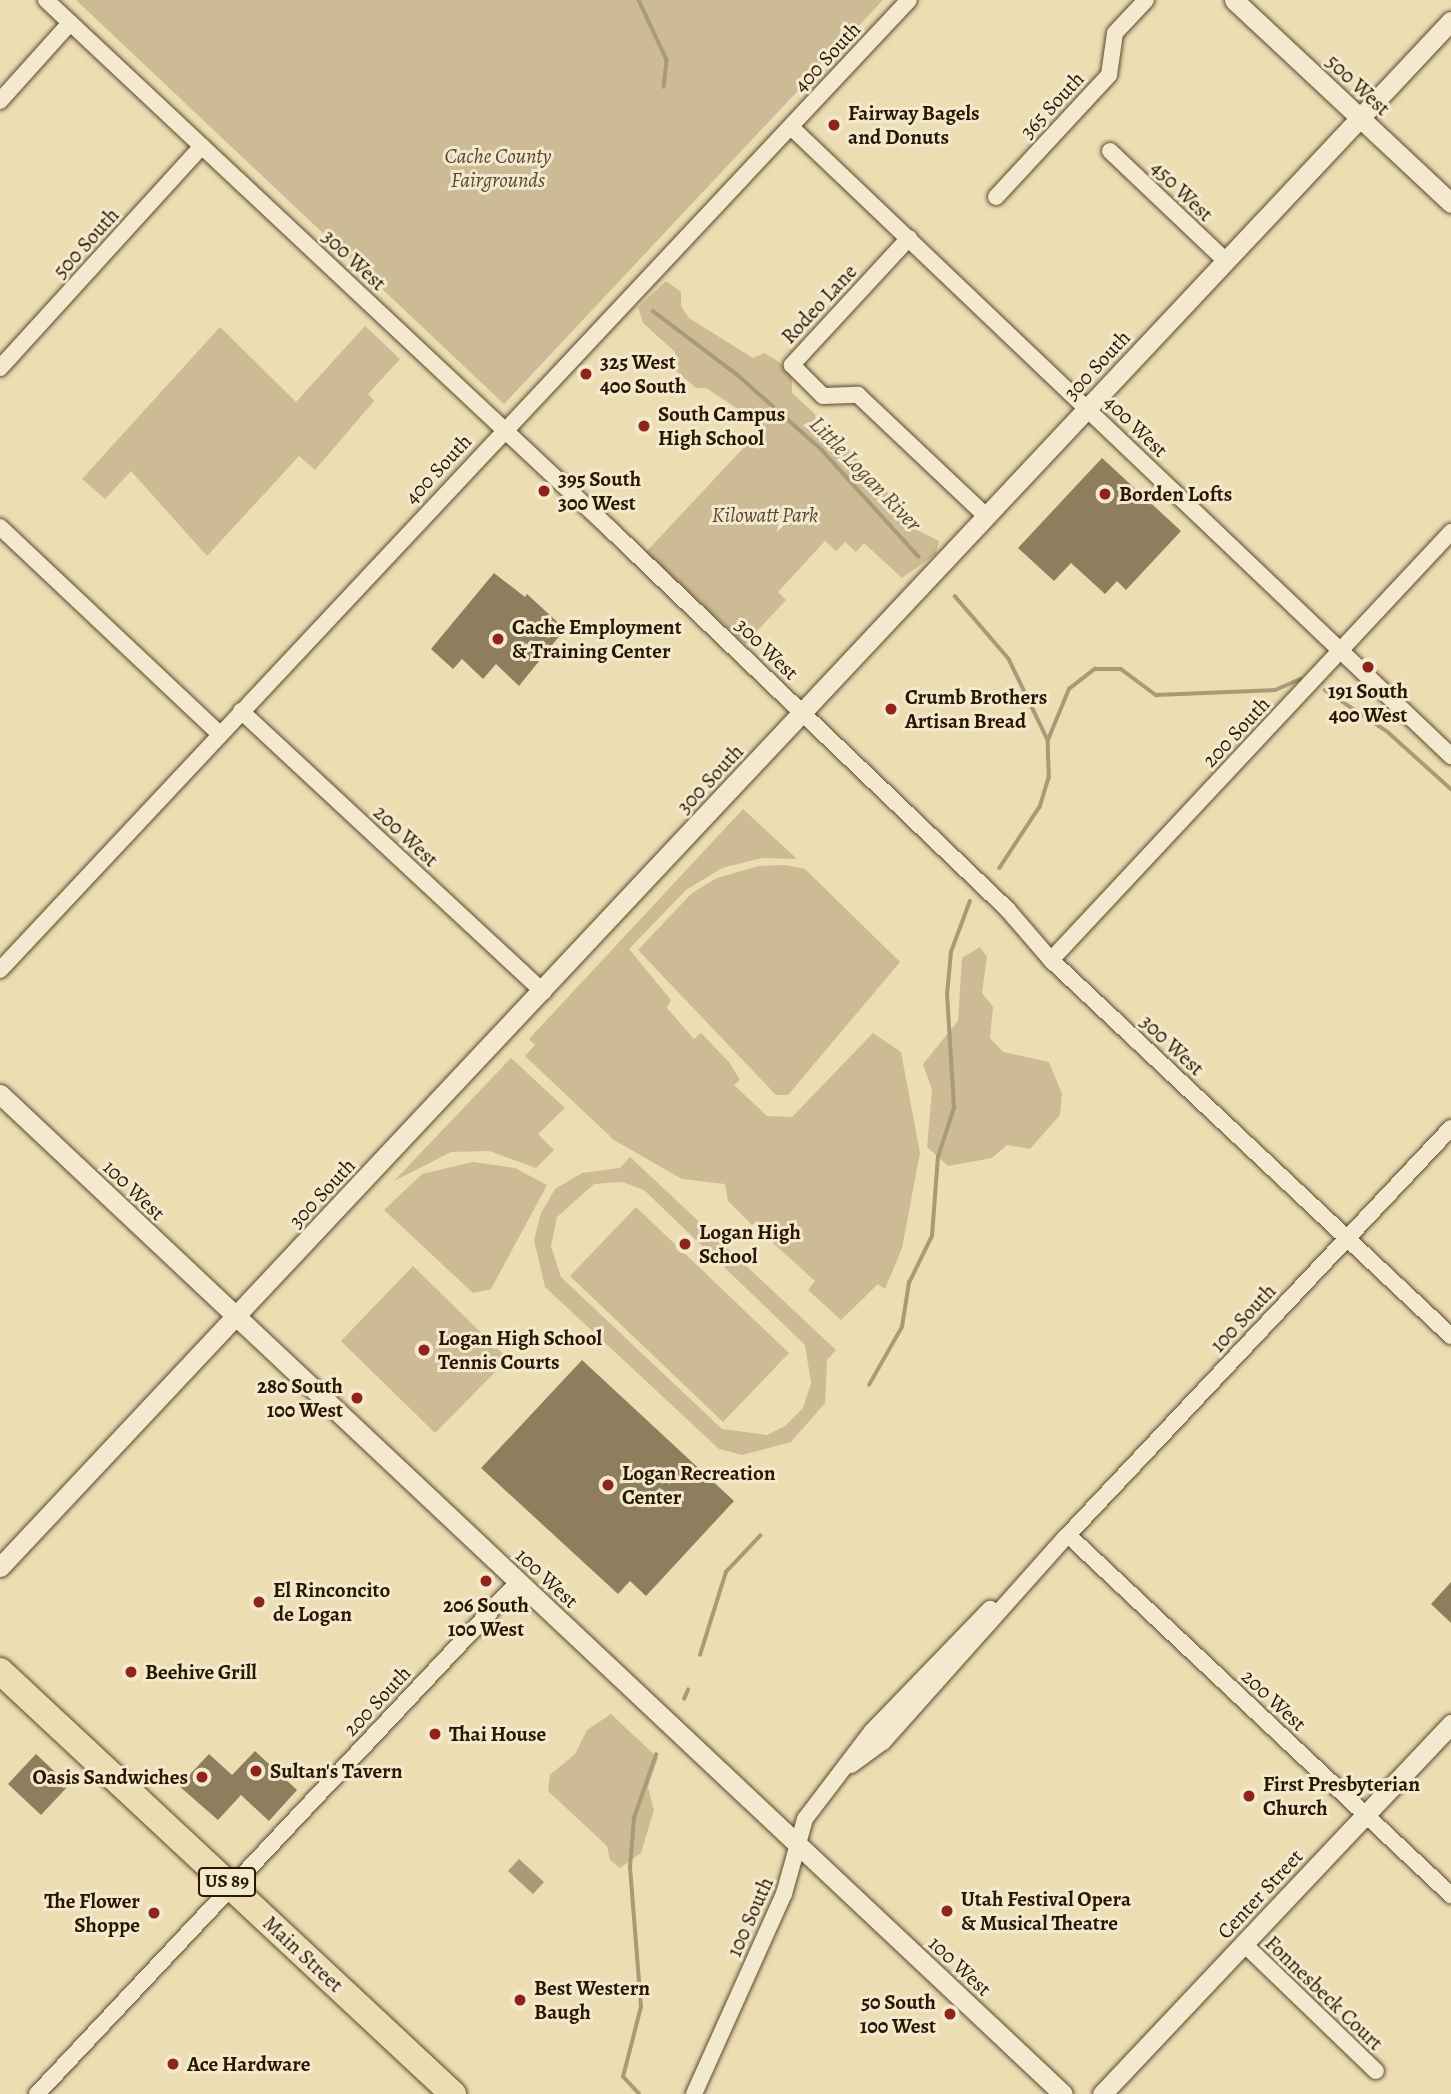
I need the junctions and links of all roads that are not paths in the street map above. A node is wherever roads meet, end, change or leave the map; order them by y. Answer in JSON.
{"nodes":[{"id":1,"x":46,"y":0,"type":"edge"},
{"id":2,"x":909,"y":0,"type":"edge"},
{"id":3,"x":1146,"y":0,"type":"edge"},
{"id":4,"x":1234,"y":0,"type":"edge"},
{"id":5,"x":1451,"y":21,"type":"edge"},
{"id":6,"x":70,"y":23,"type":"junction"},
{"id":7,"x":0,"y":101,"type":"edge"},
{"id":8,"x":1360,"y":117,"type":"junction"},
{"id":9,"x":791,"y":127,"type":"junction"},
{"id":10,"x":202,"y":146,"type":"junction"},
{"id":11,"x":1110,"y":151,"type":"dead end"},
{"id":12,"x":996,"y":197,"type":"dead end"},
{"id":13,"x":1451,"y":203,"type":"edge"},
{"id":14,"x":909,"y":239,"type":"junction"},
{"id":15,"x":1226,"y":261,"type":"junction"},
{"id":16,"x":0,"y":368,"type":"edge"},
{"id":17,"x":1087,"y":408,"type":"junction"},
{"id":18,"x":505,"y":429,"type":"junction"},
{"id":19,"x":986,"y":516,"type":"junction"},
{"id":20,"x":0,"y":527,"type":"edge"},
{"id":21,"x":1451,"y":532,"type":"edge"},
{"id":22,"x":1340,"y":650,"type":"junction"},
{"id":23,"x":241,"y":711,"type":"junction"},
{"id":24,"x":802,"y":712,"type":"junction"},
{"id":25,"x":220,"y":734,"type":"junction"},
{"id":26,"x":1451,"y":756,"type":"edge"},
{"id":27,"x":1051,"y":960,"type":"junction"},
{"id":28,"x":0,"y":970,"type":"edge"},
{"id":29,"x":542,"y":992,"type":"junction"},
{"id":30,"x":0,"y":1094,"type":"edge"},
{"id":31,"x":1451,"y":1128,"type":"edge"},
{"id":32,"x":1348,"y":1238,"type":"junction"},
{"id":33,"x":237,"y":1319,"type":"junction"},
{"id":34,"x":1451,"y":1336,"type":"edge"},
{"id":35,"x":1066,"y":1536,"type":"junction"},
{"id":36,"x":0,"y":1567,"type":"edge"},
{"id":37,"x":517,"y":1582,"type":"junction"},
{"id":38,"x":0,"y":1671,"type":"edge"},
{"id":39,"x":1451,"y":1724,"type":"edge"},
{"id":40,"x":1366,"y":1815,"type":"junction"},
{"id":41,"x":799,"y":1846,"type":"junction"},
{"id":42,"x":231,"y":1887,"type":"junction"},
{"id":43,"x":1451,"y":1895,"type":"edge"},
{"id":44,"x":1244,"y":1944,"type":"junction"},
{"id":45,"x":1376,"y":2071,"type":"dead end"},
{"id":46,"x":37,"y":2094,"type":"edge"},
{"id":47,"x":453,"y":2094,"type":"edge"},
{"id":48,"x":694,"y":2094,"type":"edge"},
{"id":49,"x":1063,"y":2094,"type":"edge"},
{"id":50,"x":1102,"y":2094,"type":"edge"}],
"edges":[{"from":1,"to":6,"type":"street","name":"300 West"},
{"from":2,"to":9,"type":"street","name":"400 South"},
{"from":3,"to":12,"type":"street","name":"365 South"},
{"from":4,"to":8,"type":"street","name":"500 West"},
{"from":5,"to":8,"type":"street","name":"300 South"},
{"from":6,"to":7,"type":"street"},
{"from":6,"to":10,"type":"street","name":"300 West"},
{"from":8,"to":13,"type":"street","name":"500 West"},
{"from":8,"to":15,"type":"street","name":"300 South"},
{"from":9,"to":14,"type":"street","name":"400 West"},
{"from":9,"to":18,"type":"street","name":"400 South"},
{"from":10,"to":16,"type":"street","name":"500 South"},
{"from":10,"to":18,"type":"street","name":"300 West"},
{"from":11,"to":15,"type":"street","name":"450 West"},
{"from":14,"to":17,"type":"street","name":"400 West"},
{"from":14,"to":19,"type":"street","name":"Rodeo Lane"},
{"from":15,"to":17,"type":"street","name":"300 South"},
{"from":17,"to":19,"type":"street","name":"300 South"},
{"from":17,"to":22,"type":"street","name":"400 West"},
{"from":18,"to":23,"type":"street","name":"400 South"},
{"from":18,"to":24,"type":"street","name":"300 West"},
{"from":19,"to":24,"type":"street","name":"300 South"},
{"from":20,"to":25,"type":"street"},
{"from":21,"to":22,"type":"street","name":"200 South"},
{"from":22,"to":26,"type":"street","name":"400 West"},
{"from":22,"to":27,"type":"street","name":"200 South"},
{"from":23,"to":25,"type":"street","name":"400 South"},
{"from":23,"to":29,"type":"street","name":"200 West"},
{"from":24,"to":27,"type":"street","name":"300 West"},
{"from":24,"to":29,"type":"street","name":"300 South"},
{"from":25,"to":28,"type":"street","name":"400 South"},
{"from":27,"to":32,"type":"street","name":"300 West"},
{"from":29,"to":33,"type":"street","name":"300 South"},
{"from":30,"to":33,"type":"street","name":"100 West"},
{"from":31,"to":32,"type":"street","name":"100 South"},
{"from":32,"to":34,"type":"street","name":"300 West"},
{"from":32,"to":35,"type":"street","name":"100 South"},
{"from":33,"to":36,"type":"street","name":"300 South"},
{"from":33,"to":37,"type":"street","name":"100 West"},
{"from":35,"to":40,"type":"street","name":"200 West"},
{"from":35,"to":41,"type":"street","name":"100 South"},
{"from":37,"to":41,"type":"street","name":"100 West"},
{"from":37,"to":42,"type":"street","name":"200 South"},
{"from":38,"to":42,"type":"highway","name":"Main Street","number":"US 89"},
{"from":39,"to":40,"type":"street","name":"Center Street"},
{"from":40,"to":43,"type":"street","name":"200 West"},
{"from":40,"to":44,"type":"street","name":"Center Street"},
{"from":41,"to":48,"type":"street","name":"100 South"},
{"from":41,"to":49,"type":"street","name":"100 West"},
{"from":42,"to":46,"type":"street","name":"200 South"},
{"from":42,"to":47,"type":"highway","name":"Main Street","number":"US 89"},
{"from":44,"to":45,"type":"street","name":"Fonnesbeck Court"},
{"from":44,"to":50,"type":"street","name":"Center Street"}]}
